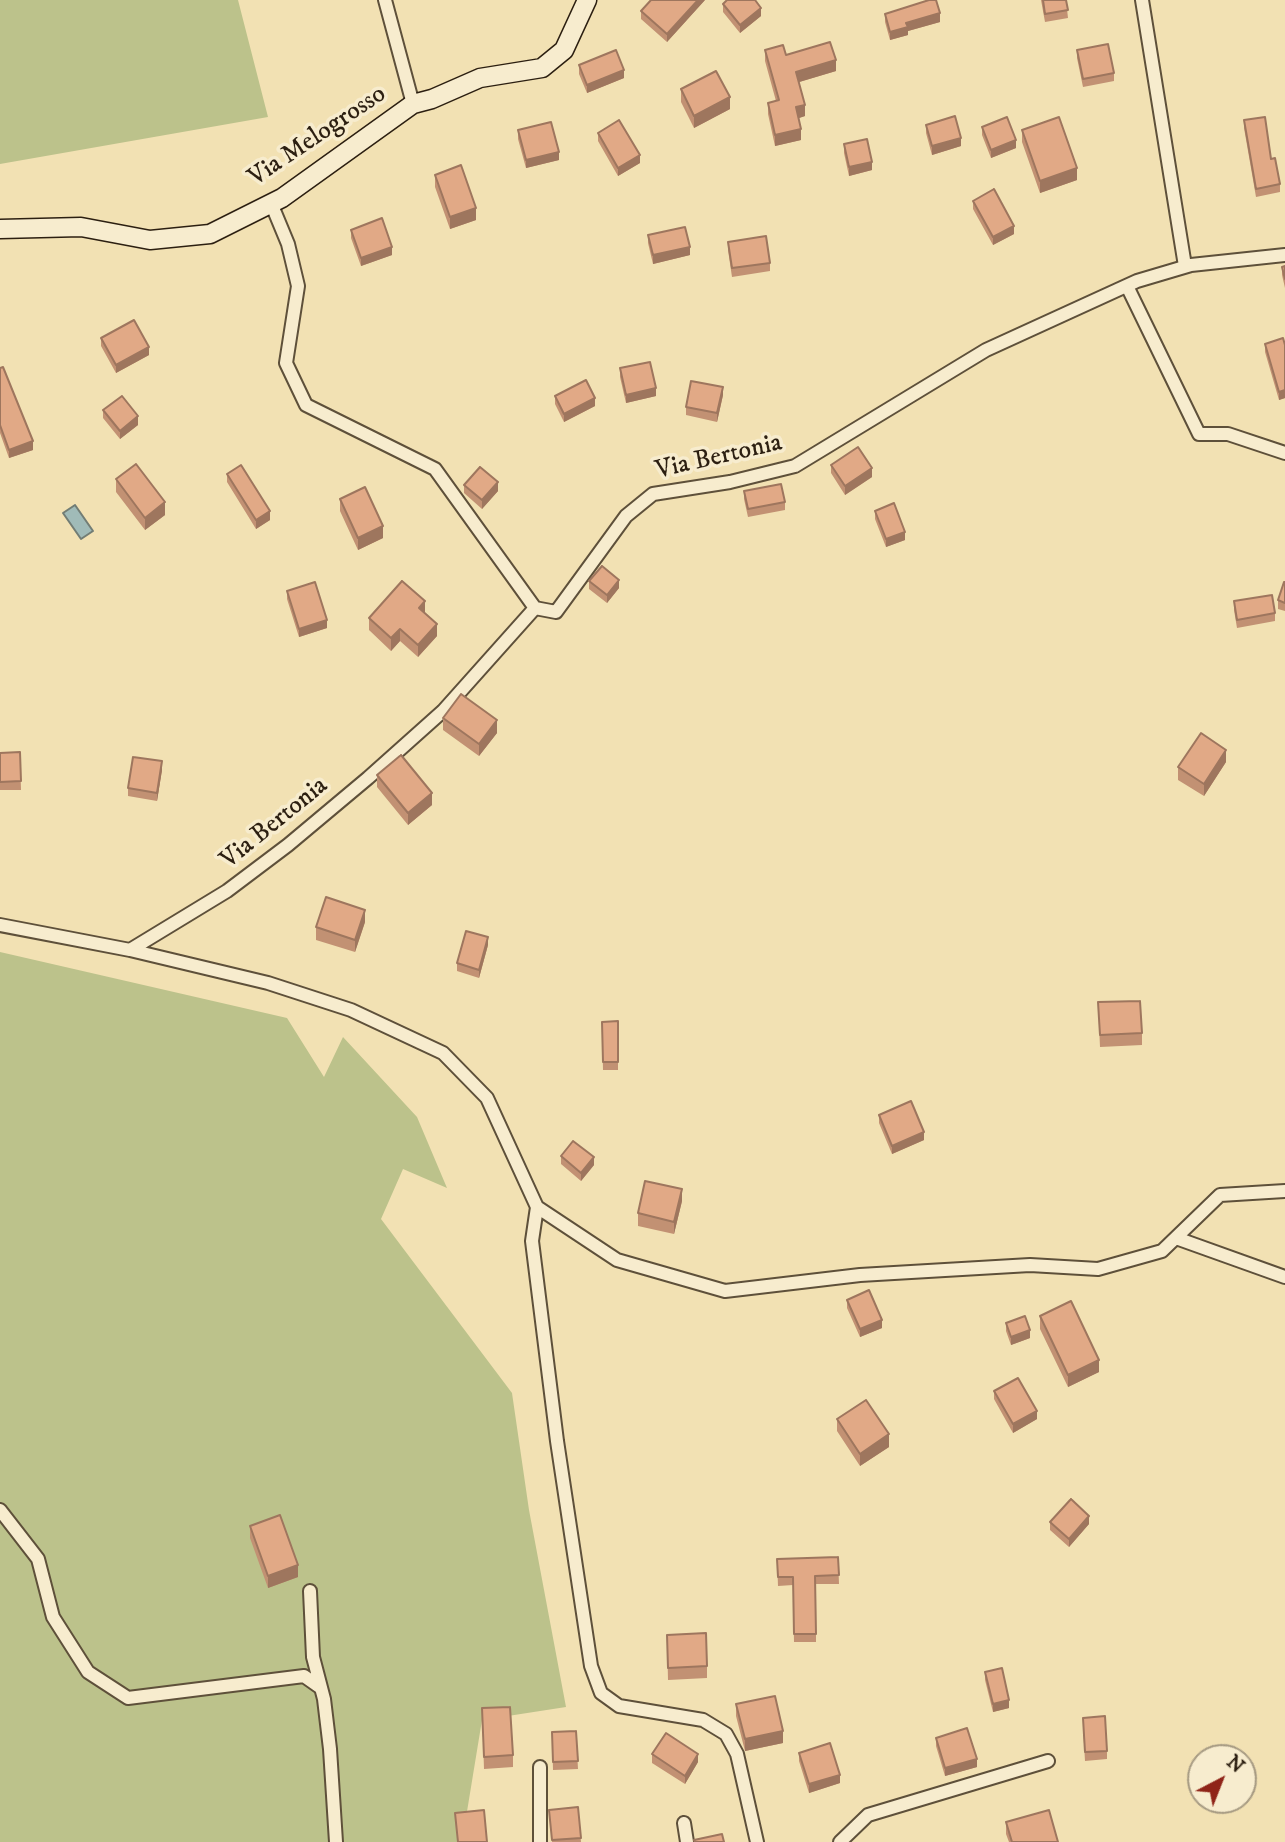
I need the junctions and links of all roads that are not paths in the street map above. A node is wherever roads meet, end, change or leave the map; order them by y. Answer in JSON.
{"nodes":[{"id":1,"x":385,"y":0,"type":"edge"},
{"id":2,"x":587,"y":0,"type":"edge"},
{"id":3,"x":1142,"y":0,"type":"edge"},
{"id":4,"x":413,"y":104,"type":"junction"},
{"id":5,"x":271,"y":203,"type":"junction"},
{"id":6,"x":0,"y":229,"type":"edge"},
{"id":7,"x":1285,"y":255,"type":"edge"},
{"id":8,"x":1185,"y":267,"type":"junction"},
{"id":9,"x":1126,"y":286,"type":"junction"},
{"id":10,"x":1285,"y":453,"type":"edge"},
{"id":11,"x":536,"y":608,"type":"junction"},
{"id":12,"x":0,"y":925,"type":"edge"},
{"id":13,"x":131,"y":950,"type":"junction"},
{"id":14,"x":1285,"y":1191,"type":"edge"},
{"id":15,"x":537,"y":1207,"type":"junction"},
{"id":16,"x":1176,"y":1238,"type":"junction"},
{"id":17,"x":1285,"y":1277,"type":"edge"},
{"id":18,"x":0,"y":1510,"type":"edge"},
{"id":19,"x":310,"y":1591,"type":"dead end"},
{"id":20,"x":321,"y":1688,"type":"junction"},
{"id":21,"x":1048,"y":1760,"type":"dead end"},
{"id":22,"x":540,"y":1767,"type":"dead end"},
{"id":23,"x":684,"y":1823,"type":"dead end"},
{"id":24,"x":336,"y":1842,"type":"edge"},
{"id":25,"x":540,"y":1842,"type":"edge"},
{"id":26,"x":687,"y":1842,"type":"edge"},
{"id":27,"x":757,"y":1842,"type":"edge"},
{"id":28,"x":840,"y":1842,"type":"edge"}],
"edges":[{"from":1,"to":4,"type":"street"},
{"from":2,"to":4,"type":"street","name":"Via Melogrosso"},
{"from":3,"to":8,"type":"street"},
{"from":4,"to":5,"type":"street","name":"Via Melogrosso"},
{"from":5,"to":6,"type":"street","name":"Via Melogrosso"},
{"from":5,"to":11,"type":"street"},
{"from":7,"to":8,"type":"street","name":"Via Bertonia"},
{"from":8,"to":9,"type":"street","name":"Via Bertonia"},
{"from":9,"to":10,"type":"street"},
{"from":9,"to":11,"type":"street","name":"Via Bertonia"},
{"from":11,"to":13,"type":"street","name":"Via Bertonia"},
{"from":12,"to":13,"type":"street"},
{"from":13,"to":15,"type":"street"},
{"from":14,"to":16,"type":"street"},
{"from":15,"to":16,"type":"street"},
{"from":15,"to":27,"type":"street"},
{"from":16,"to":17,"type":"street"},
{"from":18,"to":20,"type":"street"},
{"from":19,"to":20,"type":"street"},
{"from":20,"to":24,"type":"street"},
{"from":21,"to":28,"type":"street"},
{"from":22,"to":25,"type":"street"},
{"from":23,"to":26,"type":"street"}]}
